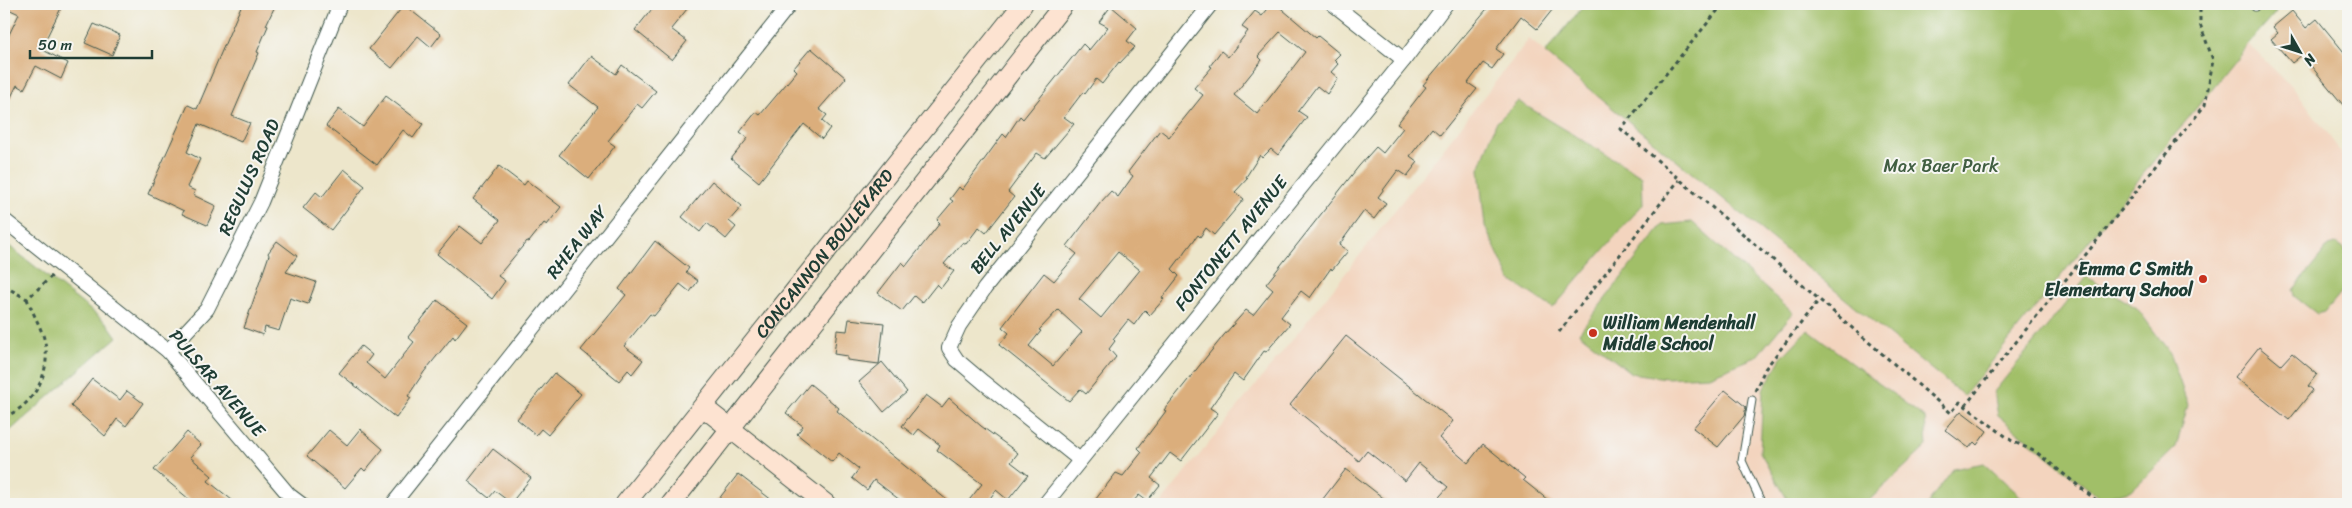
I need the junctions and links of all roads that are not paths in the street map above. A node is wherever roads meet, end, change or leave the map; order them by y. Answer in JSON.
{"nodes":[{"id":1,"x":340,"y":4,"type":"edge"},
{"id":2,"x":790,"y":4,"type":"edge"},
{"id":3,"x":1023,"y":4,"type":"edge"},
{"id":4,"x":1064,"y":4,"type":"edge"},
{"id":5,"x":1211,"y":4,"type":"edge"},
{"id":6,"x":1334,"y":4,"type":"edge"},
{"id":7,"x":1446,"y":4,"type":"edge"},
{"id":8,"x":1404,"y":60,"type":"junction"},
{"id":9,"x":4,"y":220,"type":"edge"},
{"id":10,"x":168,"y":351,"type":"junction"},
{"id":11,"x":1752,"y":400,"type":"road end"},
{"id":12,"x":703,"y":407,"type":"junction"},
{"id":13,"x":731,"y":430,"type":"junction"},
{"id":14,"x":1080,"y":460,"type":"junction"},
{"id":15,"x":823,"y":503,"type":"edge"},
{"id":16,"x":301,"y":504,"type":"edge"},
{"id":17,"x":393,"y":504,"type":"edge"},
{"id":18,"x":625,"y":504,"type":"edge"},
{"id":19,"x":671,"y":504,"type":"edge"},
{"id":20,"x":1045,"y":504,"type":"edge"},
{"id":21,"x":1762,"y":504,"type":"edge"}],
"edges":[{"from":1,"to":10,"type":"street","name":"REGULUS ROAD"},
{"from":2,"to":17,"type":"street","name":"RHEA WAY"},
{"from":3,"to":12,"type":"main road","name":"CONCANNON BOULEVARD"},
{"from":4,"to":13,"type":"main road","name":"CONCANNON BOULEVARD"},
{"from":5,"to":14,"type":"street","name":"BELL AVENUE"},
{"from":6,"to":8,"type":"street"},
{"from":7,"to":8,"type":"street","name":"FONTONETT AVENUE"},
{"from":8,"to":14,"type":"street","name":"FONTONETT AVENUE"},
{"from":9,"to":10,"type":"street","name":"PULSAR AVENUE"},
{"from":10,"to":16,"type":"street","name":"PULSAR AVENUE"},
{"from":11,"to":21,"type":"lane"},
{"from":12,"to":13,"type":"main road"},
{"from":12,"to":18,"type":"main road","name":"CONCANNON BOULEVARD"},
{"from":13,"to":15,"type":"main road"},
{"from":13,"to":19,"type":"main road","name":"CONCANNON BOULEVARD"},
{"from":14,"to":20,"type":"street","name":"FONTONETT AVENUE"}]}
